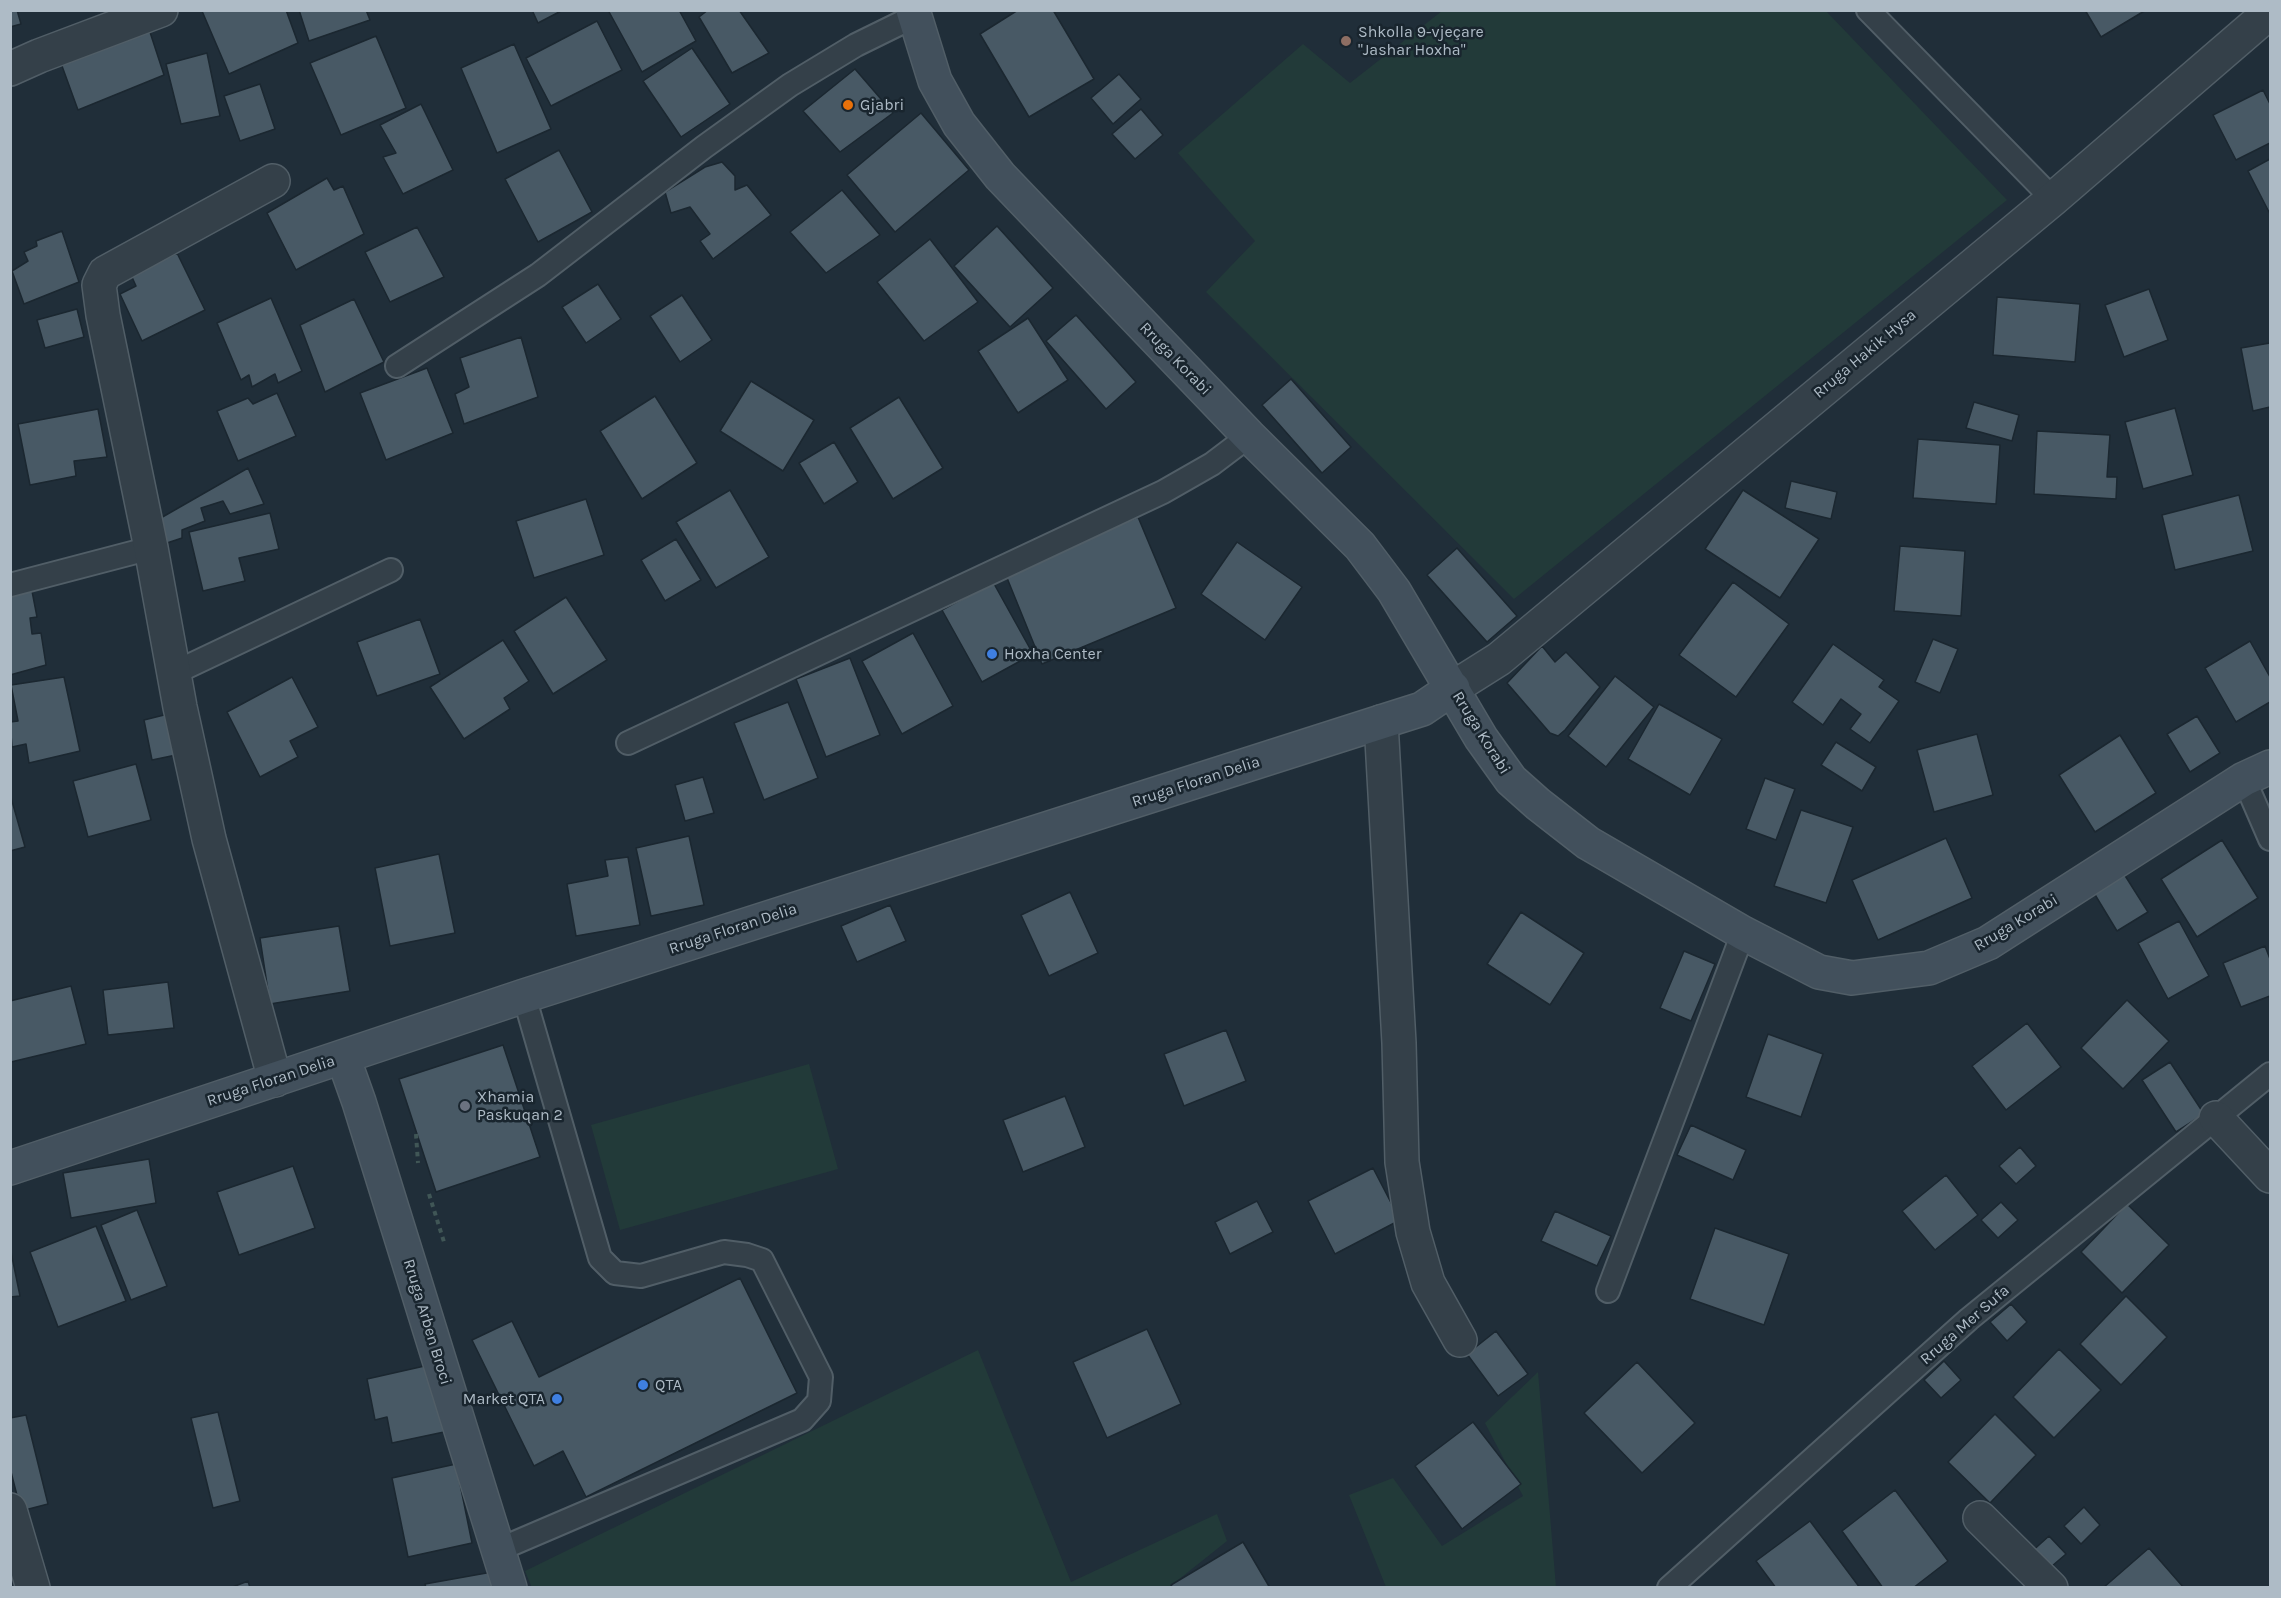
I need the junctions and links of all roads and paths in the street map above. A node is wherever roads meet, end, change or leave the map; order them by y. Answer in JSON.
{"nodes":[{"id":1,"x":161,"y":10,"type":"edge"},
{"id":2,"x":1868,"y":10,"type":"edge"},
{"id":3,"x":2271,"y":12,"type":"edge"},
{"id":4,"x":914,"y":13,"type":"edge"},
{"id":5,"x":10,"y":69,"type":"edge"},
{"id":6,"x":273,"y":181,"type":"dead end"},
{"id":7,"x":2053,"y":199,"type":"junction"},
{"id":8,"x":397,"y":366,"type":"dead end"},
{"id":9,"x":1249,"y":436,"type":"junction"},
{"id":10,"x":151,"y":548,"type":"junction"},
{"id":11,"x":391,"y":570,"type":"dead end"},
{"id":12,"x":10,"y":585,"type":"edge"},
{"id":13,"x":174,"y":673,"type":"junction"},
{"id":14,"x":1454,"y":688,"type":"junction"},
{"id":15,"x":1381,"y":722,"type":"junction"},
{"id":16,"x":628,"y":743,"type":"dead end"},
{"id":17,"x":2257,"y":773,"type":"edge"},
{"id":18,"x":2271,"y":839,"type":"edge"},
{"id":19,"x":1743,"y":933,"type":"junction"},
{"id":20,"x":524,"y":996,"type":"junction"},
{"id":21,"x":343,"y":1057,"type":"junction"},
{"id":22,"x":2271,"y":1074,"type":"edge"},
{"id":23,"x":275,"y":1080,"type":"junction"},
{"id":24,"x":2216,"y":1118,"type":"junction"},
{"id":25,"x":416,"y":1134,"type":"dead end"},
{"id":26,"x":418,"y":1164,"type":"dead end"},
{"id":27,"x":10,"y":1168,"type":"edge"},
{"id":28,"x":2271,"y":1176,"type":"edge"},
{"id":29,"x":430,"y":1200,"type":"dead end"},
{"id":30,"x":444,"y":1242,"type":"dead end"},
{"id":31,"x":1608,"y":1292,"type":"dead end"},
{"id":32,"x":1461,"y":1340,"type":"dead end"},
{"id":33,"x":10,"y":1510,"type":"edge"},
{"id":34,"x":1980,"y":1518,"type":"dead end"},
{"id":35,"x":16,"y":1550,"type":"edge"},
{"id":36,"x":498,"y":1550,"type":"junction"},
{"id":37,"x":33,"y":1587,"type":"edge"},
{"id":38,"x":510,"y":1587,"type":"edge"},
{"id":39,"x":1669,"y":1587,"type":"edge"},
{"id":40,"x":2051,"y":1587,"type":"edge"}],
"edges":[{"from":1,"to":5,"type":"street"},
{"from":2,"to":7,"type":"lane"},
{"from":3,"to":7,"type":"street","name":"Rruga Hakik Hysa"},
{"from":4,"to":8,"type":"lane"},
{"from":4,"to":9,"type":"street","name":"Rruga Korabi"},
{"from":6,"to":10,"type":"street"},
{"from":7,"to":14,"type":"street","name":"Rruga Hakik Hysa"},
{"from":9,"to":14,"type":"street","name":"Rruga Korabi"},
{"from":9,"to":16,"type":"lane"},
{"from":10,"to":12,"type":"lane"},
{"from":10,"to":13,"type":"street"},
{"from":11,"to":13,"type":"lane"},
{"from":13,"to":23,"type":"street"},
{"from":14,"to":15,"type":"street","name":"Rruga Floran Delia"},
{"from":14,"to":19,"type":"street","name":"Rruga Korabi"},
{"from":15,"to":20,"type":"street","name":"Rruga Floran Delia"},
{"from":15,"to":32,"type":"street"},
{"from":17,"to":18,"type":"lane"},
{"from":17,"to":19,"type":"street","name":"Rruga Korabi"},
{"from":19,"to":31,"type":"lane"},
{"from":20,"to":21,"type":"street","name":"Rruga Floran Delia"},
{"from":20,"to":36,"type":"lane"},
{"from":21,"to":23,"type":"street","name":"Rruga Floran Delia"},
{"from":21,"to":36,"type":"street","name":"Rruga Arben Broci"},
{"from":22,"to":24,"type":"lane","name":"Rruga Mer Sufa"},
{"from":23,"to":27,"type":"street","name":"Rruga Floran Delia"},
{"from":24,"to":28,"type":"street"},
{"from":24,"to":39,"type":"lane","name":"Rruga Mer Sufa"},
{"from":25,"to":26,"type":"path"},
{"from":29,"to":30,"type":"path"},
{"from":33,"to":35,"type":"street"},
{"from":34,"to":40,"type":"street"},
{"from":35,"to":37,"type":"street"},
{"from":36,"to":38,"type":"street","name":"Rruga Arben Broci"}]}
